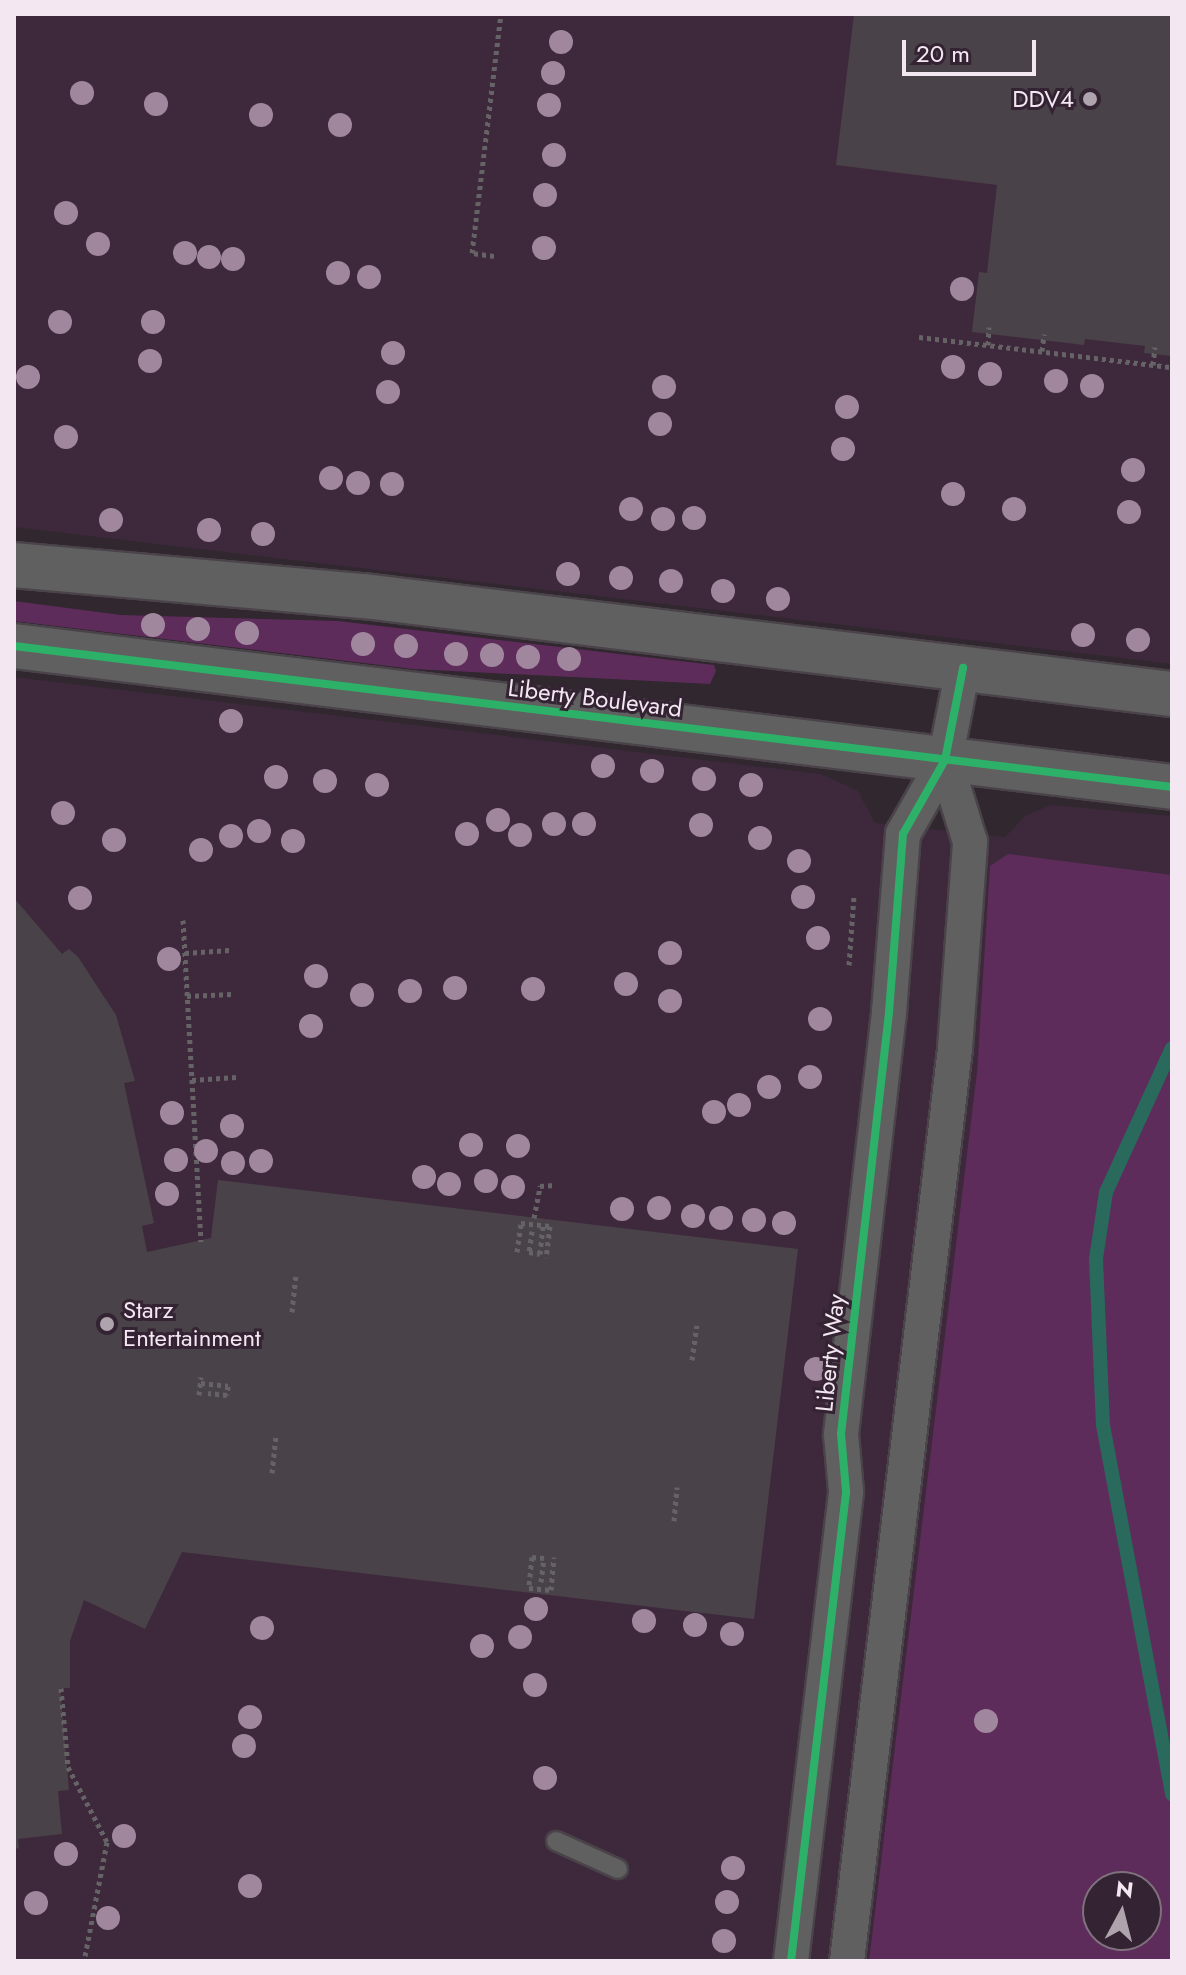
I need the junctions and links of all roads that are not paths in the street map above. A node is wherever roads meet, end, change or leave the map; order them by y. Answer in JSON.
{"nodes":[{"id":1,"x":14,"y":565,"type":"edge"},
{"id":2,"x":14,"y":646,"type":"edge"},
{"id":3,"x":963,"y":668,"type":"junction"},
{"id":4,"x":1172,"y":694,"type":"edge"},
{"id":5,"x":945,"y":760,"type":"junction"},
{"id":6,"x":1172,"y":787,"type":"edge"},
{"id":7,"x":556,"y":1841,"type":"dead end"},
{"id":8,"x":618,"y":1869,"type":"dead end"},
{"id":9,"x":791,"y":1961,"type":"edge"},
{"id":10,"x":847,"y":1961,"type":"edge"}],
"edges":[{"from":1,"to":3,"type":"street"},
{"from":2,"to":5,"type":"street","name":"Liberty Boulevard"},
{"from":3,"to":4,"type":"street"},
{"from":3,"to":5,"type":"street"},
{"from":5,"to":6,"type":"street","name":"Liberty Boulevard"},
{"from":5,"to":9,"type":"street","name":"Liberty Way"},
{"from":5,"to":10,"type":"street"},
{"from":7,"to":8,"type":"lane"}]}
